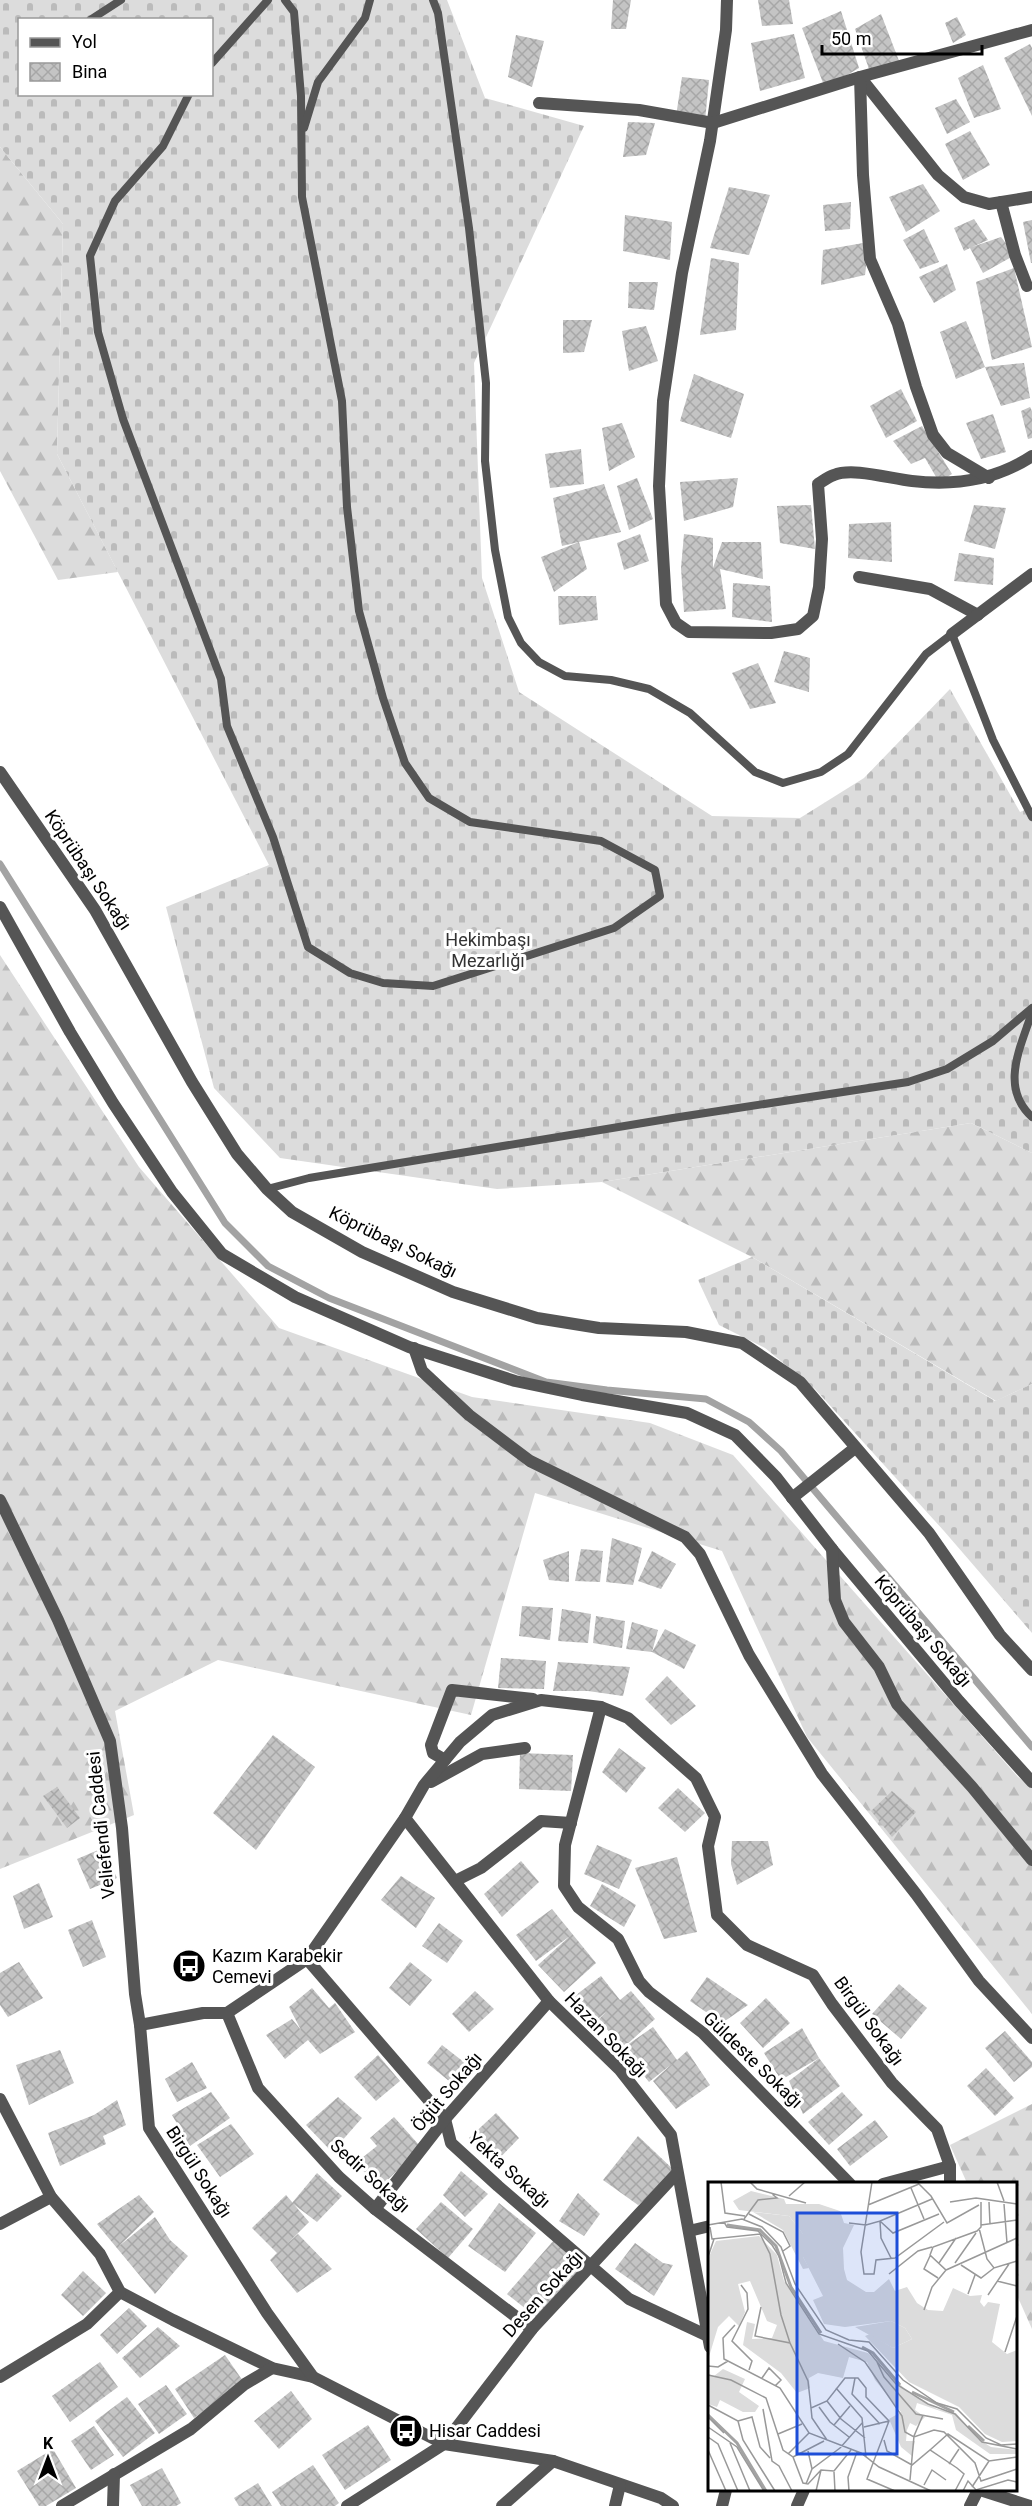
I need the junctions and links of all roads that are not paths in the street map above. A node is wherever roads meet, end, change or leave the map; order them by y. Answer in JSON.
{"nodes":[{"id":1,"x":121,"y":0,"type":"edge"},
{"id":2,"x":268,"y":0,"type":"edge"},
{"id":3,"x":285,"y":0,"type":"edge"},
{"id":4,"x":370,"y":0,"type":"edge"},
{"id":5,"x":433,"y":0,"type":"edge"},
{"id":6,"x":727,"y":0,"type":"edge"},
{"id":7,"x":93,"y":18,"type":"edge"},
{"id":8,"x":1032,"y":30,"type":"edge"},
{"id":9,"x":213,"y":62,"type":"edge"},
{"id":10,"x":860,"y":77,"type":"junction"},
{"id":11,"x":188,"y":96,"type":"edge"},
{"id":12,"x":539,"y":103,"type":"dead end"},
{"id":13,"x":713,"y":123,"type":"junction"},
{"id":14,"x":301,"y":137,"type":"junction"},
{"id":15,"x":1032,"y":197,"type":"edge"},
{"id":16,"x":1002,"y":202,"type":"junction"},
{"id":17,"x":1027,"y":286,"type":"dead end"},
{"id":18,"x":1032,"y":456,"type":"edge"},
{"id":19,"x":988,"y":478,"type":"junction"},
{"id":20,"x":1032,"y":574,"type":"edge"},
{"id":21,"x":859,"y":577,"type":"dead end"},
{"id":22,"x":978,"y":615,"type":"junction"},
{"id":23,"x":952,"y":634,"type":"junction"},
{"id":24,"x":0,"y":772,"type":"edge"},
{"id":25,"x":1032,"y":817,"type":"edge"},
{"id":26,"x":0,"y":907,"type":"edge"},
{"id":27,"x":1032,"y":1010,"type":"edge"},
{"id":28,"x":1032,"y":1117,"type":"edge"},
{"id":29,"x":267,"y":1189,"type":"junction"},
{"id":30,"x":414,"y":1348,"type":"junction"},
{"id":31,"x":855,"y":1448,"type":"junction"},
{"id":32,"x":792,"y":1498,"type":"junction"},
{"id":33,"x":0,"y":1500,"type":"edge"},
{"id":34,"x":832,"y":1549,"type":"junction"},
{"id":35,"x":1032,"y":1670,"type":"edge"},
{"id":36,"x":540,"y":1700,"type":"junction"},
{"id":37,"x":600,"y":1707,"type":"junction"},
{"id":38,"x":525,"y":1749,"type":"dead end"},
{"id":39,"x":445,"y":1760,"type":"junction"},
{"id":40,"x":1032,"y":1782,"type":"edge"},
{"id":41,"x":424,"y":1785,"type":"junction"},
{"id":42,"x":405,"y":1818,"type":"junction"},
{"id":43,"x":570,"y":1823,"type":"junction"},
{"id":44,"x":1032,"y":1860,"type":"edge"},
{"id":45,"x":455,"y":1881,"type":"junction"},
{"id":46,"x":307,"y":1959,"type":"junction"},
{"id":47,"x":549,"y":2001,"type":"junction"},
{"id":48,"x":227,"y":2013,"type":"junction"},
{"id":49,"x":140,"y":2025,"type":"junction"},
{"id":50,"x":1032,"y":2038,"type":"edge"},
{"id":51,"x":0,"y":2099,"type":"edge"},
{"id":52,"x":445,"y":2119,"type":"junction"},
{"id":53,"x":950,"y":2166,"type":"junction"},
{"id":54,"x":677,"y":2173,"type":"junction"},
{"id":55,"x":847,"y":2182,"type":"edge"},
{"id":56,"x":890,"y":2182,"type":"edge"},
{"id":57,"x":950,"y":2182,"type":"edge"},
{"id":58,"x":51,"y":2197,"type":"junction"},
{"id":59,"x":375,"y":2209,"type":"junction"},
{"id":60,"x":0,"y":2224,"type":"edge"},
{"id":61,"x":708,"y":2226,"type":"edge"},
{"id":62,"x":689,"y":2231,"type":"junction"},
{"id":63,"x":592,"y":2266,"type":"junction"},
{"id":64,"x":120,"y":2292,"type":"junction"},
{"id":65,"x":532,"y":2329,"type":"junction"},
{"id":66,"x":708,"y":2336,"type":"edge"},
{"id":67,"x":708,"y":2340,"type":"edge"},
{"id":68,"x":272,"y":2368,"type":"junction"},
{"id":69,"x":0,"y":2377,"type":"edge"},
{"id":70,"x":313,"y":2378,"type":"junction"},
{"id":71,"x":444,"y":2444,"type":"junction"},
{"id":72,"x":553,"y":2461,"type":"junction"},
{"id":73,"x":114,"y":2474,"type":"junction"},
{"id":74,"x":620,"y":2485,"type":"junction"},
{"id":75,"x":726,"y":2491,"type":"edge"},
{"id":76,"x":804,"y":2491,"type":"edge"},
{"id":77,"x":978,"y":2491,"type":"edge"},
{"id":78,"x":982,"y":2491,"type":"edge"},
{"id":79,"x":62,"y":2506,"type":"edge"},
{"id":80,"x":113,"y":2506,"type":"edge"},
{"id":81,"x":347,"y":2506,"type":"edge"},
{"id":82,"x":502,"y":2506,"type":"edge"},
{"id":83,"x":615,"y":2506,"type":"edge"},
{"id":84,"x":673,"y":2506,"type":"edge"},
{"id":85,"x":722,"y":2506,"type":"edge"},
{"id":86,"x":797,"y":2506,"type":"edge"},
{"id":87,"x":970,"y":2506,"type":"edge"},
{"id":88,"x":1030,"y":2506,"type":"edge"}],
"edges":[{"from":1,"to":7,"type":"lane"},
{"from":2,"to":9,"type":"lane"},
{"from":3,"to":14,"type":"lane"},
{"from":4,"to":14,"type":"lane"},
{"from":5,"to":23,"type":"lane"},
{"from":6,"to":13,"type":"street"},
{"from":8,"to":10,"type":"street"},
{"from":10,"to":13,"type":"street"},
{"from":10,"to":16,"type":"street"},
{"from":10,"to":19,"type":"street"},
{"from":11,"to":14,"type":"lane"},
{"from":12,"to":13,"type":"street"},
{"from":13,"to":19,"type":"street"},
{"from":15,"to":16,"type":"street"},
{"from":16,"to":17,"type":"street"},
{"from":18,"to":19,"type":"street"},
{"from":20,"to":22,"type":"street"},
{"from":21,"to":22,"type":"street"},
{"from":22,"to":23,"type":"street"},
{"from":23,"to":25,"type":"lane"},
{"from":24,"to":29,"type":"street","name":"Köprübaşı Sokağı"},
{"from":26,"to":30,"type":"street","name":"Köprübaşı Sokağı"},
{"from":27,"to":28,"type":"lane"},
{"from":27,"to":29,"type":"lane"},
{"from":29,"to":31,"type":"street","name":"Köprübaşı Sokağı"},
{"from":30,"to":32,"type":"street","name":"Köprübaşı Sokağı"},
{"from":30,"to":50,"type":"street"},
{"from":31,"to":32,"type":"street"},
{"from":31,"to":35,"type":"street","name":"Köprübaşı Sokağı"},
{"from":32,"to":34,"type":"street","name":"Köprübaşı Sokağı"},
{"from":33,"to":49,"type":"street","name":"Veliefendi Caddesi"},
{"from":34,"to":40,"type":"street","name":"Köprübaşı Sokağı"},
{"from":34,"to":44,"type":"street"},
{"from":36,"to":37,"type":"street","name":"Birgül Sokağı"},
{"from":36,"to":39,"type":"street","name":"Birgül Sokağı"},
{"from":36,"to":39,"type":"street","name":"Birgül Sokağı"},
{"from":37,"to":43,"type":"street","name":"Güldeste Sokağı"},
{"from":37,"to":53,"type":"street","name":"Birgül Sokağı"},
{"from":38,"to":41,"type":"street"},
{"from":39,"to":41,"type":"street","name":"Birgül Sokağı"},
{"from":41,"to":42,"type":"street","name":"Birgül Sokağı"},
{"from":42,"to":45,"type":"street","name":"Hazan Sokağı"},
{"from":42,"to":46,"type":"street","name":"Birgül Sokağı"},
{"from":43,"to":45,"type":"street"},
{"from":43,"to":55,"type":"street","name":"Güldeste Sokağı"},
{"from":45,"to":47,"type":"street","name":"Hazan Sokağı"},
{"from":46,"to":48,"type":"street","name":"Birgül Sokağı"},
{"from":46,"to":52,"type":"street","name":"Yekta Sokağı"},
{"from":47,"to":52,"type":"street","name":"Öğüt Sokağı"},
{"from":47,"to":54,"type":"street","name":"Hazan Sokağı"},
{"from":48,"to":49,"type":"street"},
{"from":48,"to":59,"type":"street","name":"Sedir Sokağı"},
{"from":49,"to":70,"type":"street","name":"Birgül Sokağı"},
{"from":51,"to":58,"type":"street"},
{"from":52,"to":59,"type":"street","name":"Öğüt Sokağı"},
{"from":52,"to":63,"type":"street","name":"Yekta Sokağı"},
{"from":53,"to":56,"type":"street"},
{"from":53,"to":57,"type":"street","name":"Birgül Sokağı"},
{"from":54,"to":62,"type":"street","name":"Hazan Sokağı"},
{"from":54,"to":63,"type":"street","name":"Desen Sokağı"},
{"from":58,"to":60,"type":"street"},
{"from":58,"to":64,"type":"street"},
{"from":59,"to":65,"type":"street","name":"Sedir Sokağı"},
{"from":61,"to":62,"type":"street"},
{"from":62,"to":66,"type":"street","name":"Hazan Sokağı"},
{"from":63,"to":65,"type":"street","name":"Desen Sokağı"},
{"from":63,"to":67,"type":"street","name":"Yekta Sokağı"},
{"from":64,"to":68,"type":"street"},
{"from":64,"to":69,"type":"street"},
{"from":65,"to":71,"type":"street","name":"Desen Sokağı"},
{"from":68,"to":70,"type":"street"},
{"from":68,"to":73,"type":"street"},
{"from":70,"to":71,"type":"street"},
{"from":71,"to":72,"type":"street"},
{"from":71,"to":81,"type":"street","name":"Desen Sokağı"},
{"from":72,"to":74,"type":"street"},
{"from":72,"to":82,"type":"street"},
{"from":73,"to":79,"type":"street"},
{"from":73,"to":80,"type":"street"},
{"from":74,"to":83,"type":"street"},
{"from":74,"to":84,"type":"street"},
{"from":75,"to":85,"type":"street"},
{"from":76,"to":86,"type":"street"},
{"from":77,"to":87,"type":"street"},
{"from":78,"to":88,"type":"street"}]}
